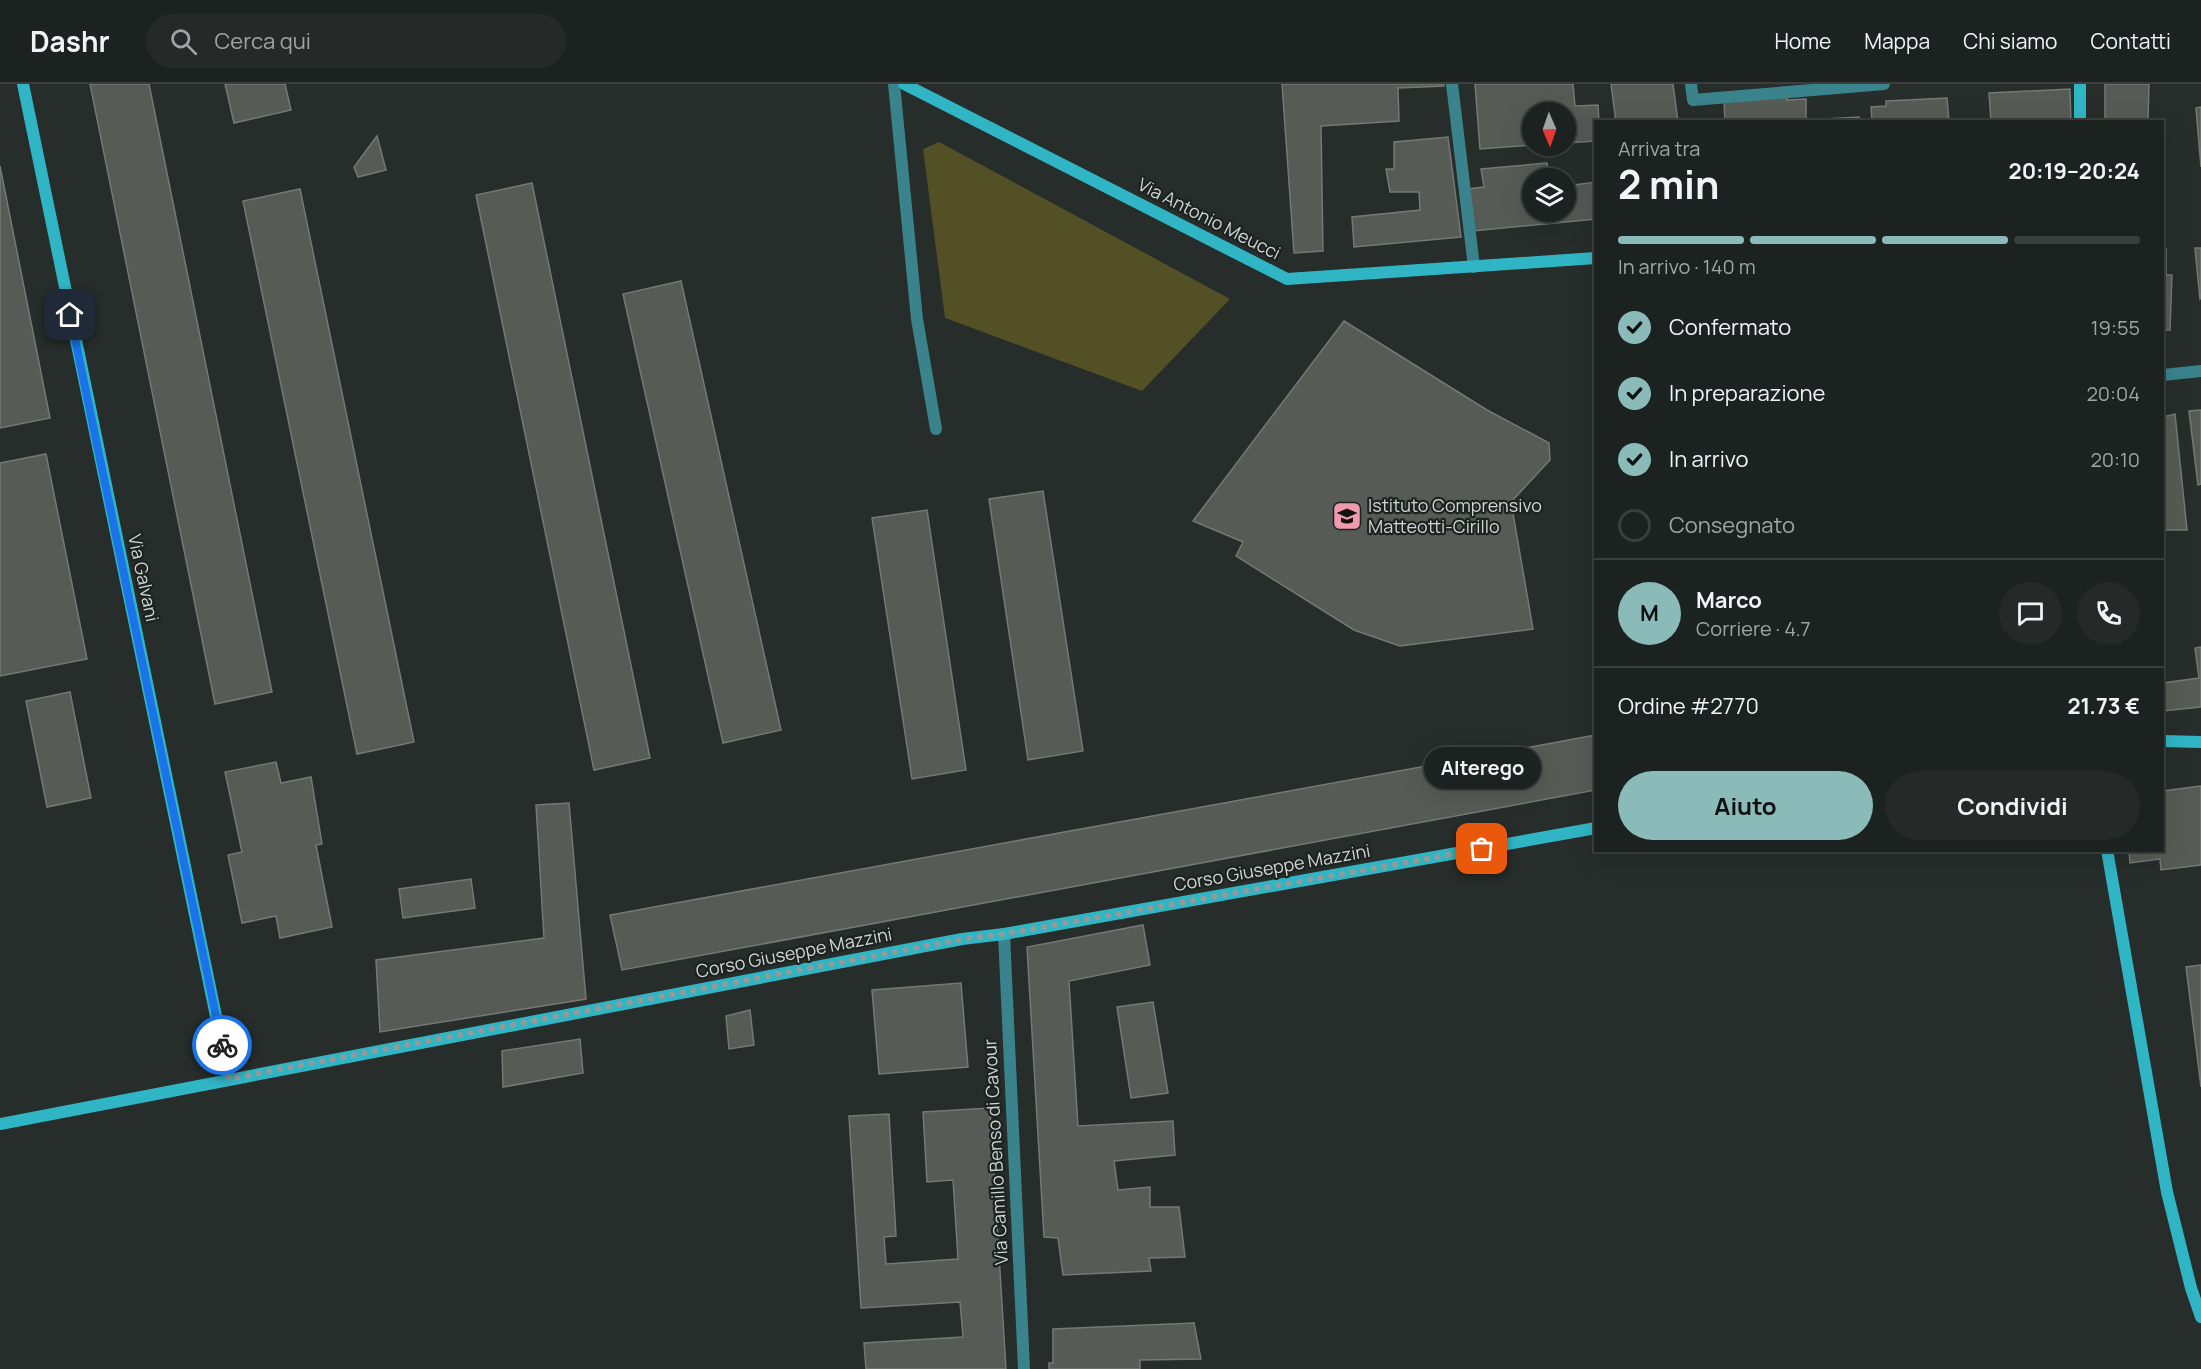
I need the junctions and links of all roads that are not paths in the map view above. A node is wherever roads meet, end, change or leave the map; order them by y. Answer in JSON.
{"nodes":[{"id":1,"x":22,"y":84,"type":"edge"},
{"id":2,"x":894,"y":84,"type":"edge"},
{"id":3,"x":904,"y":84,"type":"edge"},
{"id":4,"x":1452,"y":84,"type":"edge"},
{"id":5,"x":1691,"y":84,"type":"edge"},
{"id":6,"x":1884,"y":84,"type":"edge"},
{"id":7,"x":2080,"y":84,"type":"edge"},
{"id":8,"x":2080,"y":120,"type":"edge"},
{"id":9,"x":1594,"y":258,"type":"edge"},
{"id":10,"x":1474,"y":267,"type":"junction"},
{"id":11,"x":2201,"y":371,"type":"edge"},
{"id":12,"x":2164,"y":375,"type":"edge"},
{"id":13,"x":936,"y":429,"type":"dead end"},
{"id":14,"x":2164,"y":741,"type":"edge"},
{"id":15,"x":2201,"y":742,"type":"edge"},
{"id":16,"x":1594,"y":828,"type":"edge"},
{"id":17,"x":2107,"y":852,"type":"edge"},
{"id":18,"x":1004,"y":934,"type":"junction"},
{"id":19,"x":229,"y":1079,"type":"junction"},
{"id":20,"x":0,"y":1124,"type":"edge"},
{"id":21,"x":2201,"y":1317,"type":"edge"},
{"id":22,"x":1024,"y":1369,"type":"edge"}],
"edges":[{"from":1,"to":19,"type":"street","name":"Via Galvani"},
{"from":2,"to":13,"type":"street"},
{"from":3,"to":10,"type":"street","name":"Via Antonio Meucci"},
{"from":4,"to":10,"type":"street"},
{"from":5,"to":6,"type":"street"},
{"from":7,"to":8,"type":"street"},
{"from":9,"to":10,"type":"street","name":"Via Antonio Meucci"},
{"from":11,"to":12,"type":"street"},
{"from":14,"to":15,"type":"street"},
{"from":16,"to":18,"type":"street","name":"Corso Giuseppe Mazzini"},
{"from":17,"to":21,"type":"street"},
{"from":18,"to":19,"type":"street","name":"Corso Giuseppe Mazzini"},
{"from":18,"to":22,"type":"street","name":"Via Camillo Benso di Cavour"},
{"from":19,"to":20,"type":"street","name":"Corso Giuseppe Mazzini"}]}
